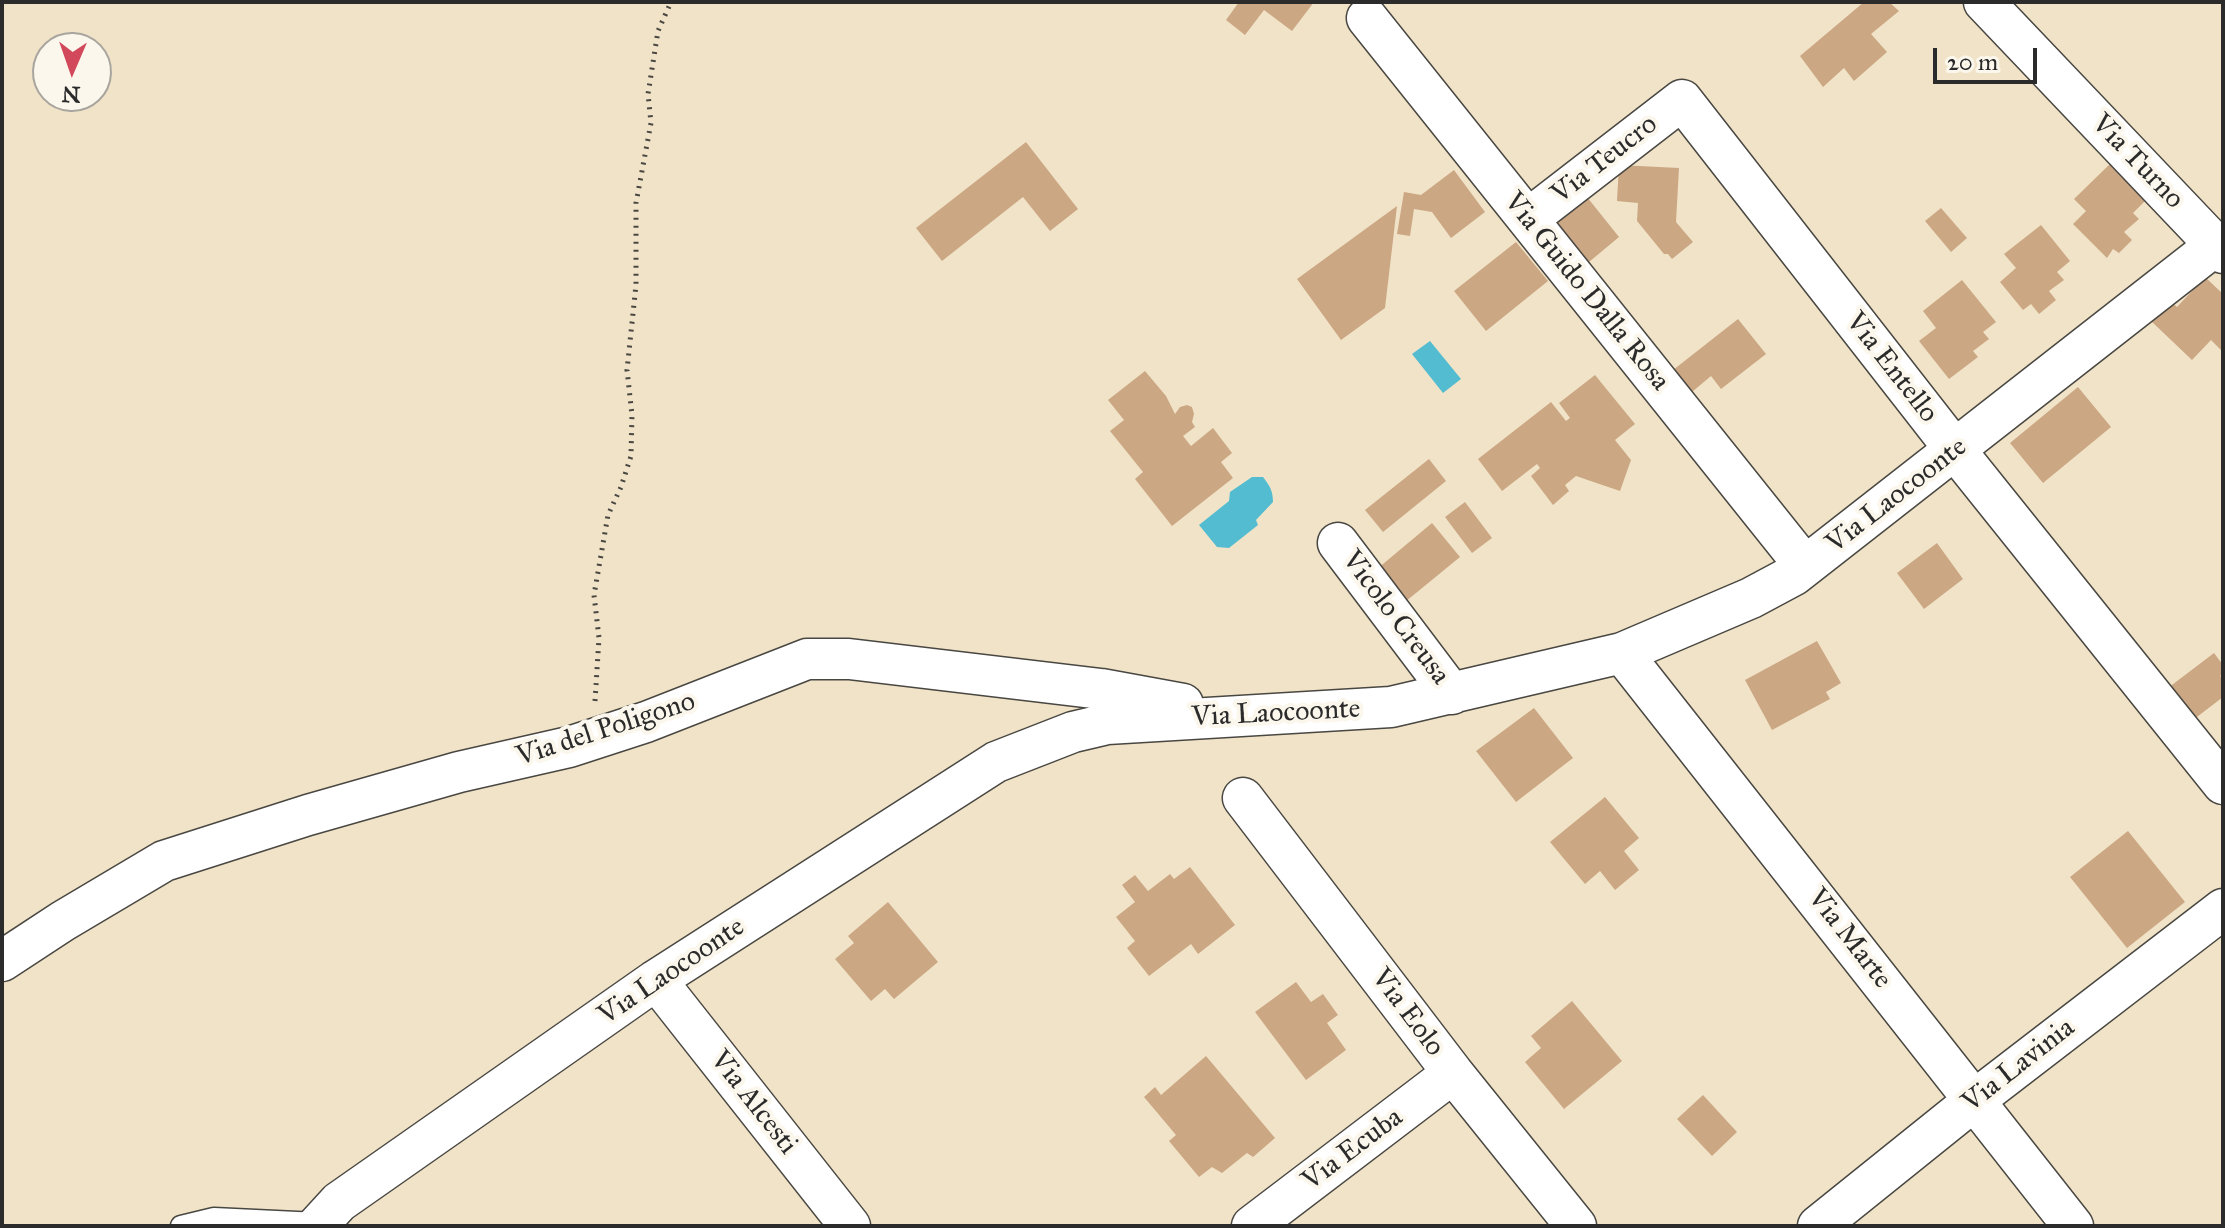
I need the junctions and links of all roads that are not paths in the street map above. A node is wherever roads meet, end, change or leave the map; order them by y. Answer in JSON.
{"nodes":[{"id":1,"x":1984,"y":2,"type":"edge"},
{"id":2,"x":1367,"y":18,"type":"dead end"},
{"id":3,"x":1682,"y":100,"type":"joint"},
{"id":4,"x":1528,"y":219,"type":"junction"},
{"id":5,"x":2219,"y":249,"type":"edge"},
{"id":6,"x":1956,"y":451,"type":"junction"},
{"id":7,"x":1338,"y":543,"type":"dead end"},
{"id":8,"x":1805,"y":566,"type":"junction"},
{"id":9,"x":1622,"y":653,"type":"junction"},
{"id":10,"x":1452,"y":694,"type":"junction"},
{"id":11,"x":1242,"y":714,"type":"junction"},
{"id":12,"x":2223,"y":784,"type":"edge"},
{"id":13,"x":1243,"y":798,"type":"dead end"},
{"id":14,"x":2223,"y":909,"type":"edge"},
{"id":15,"x":2,"y":961,"type":"edge"},
{"id":16,"x":656,"y":980,"type":"junction"},
{"id":17,"x":1453,"y":1073,"type":"junction"},
{"id":18,"x":1976,"y":1099,"type":"junction"},
{"id":19,"x":331,"y":1219,"type":"edge"},
{"id":20,"x":181,"y":1226,"type":"edge"},
{"id":21,"x":850,"y":1226,"type":"edge"},
{"id":22,"x":1252,"y":1226,"type":"edge"},
{"id":23,"x":1576,"y":1226,"type":"edge"},
{"id":24,"x":1818,"y":1226,"type":"edge"},
{"id":25,"x":2073,"y":1226,"type":"edge"}],
"edges":[{"from":1,"to":5,"type":"street","name":"Via Turno"},
{"from":2,"to":4,"type":"street","name":"Via Guido Dalla Rosa"},
{"from":3,"to":4,"type":"street","name":"Via Teucro"},
{"from":3,"to":6,"type":"street","name":"Via Entello"},
{"from":4,"to":8,"type":"street","name":"Via Guido Dalla Rosa"},
{"from":5,"to":6,"type":"street","name":"Via Laocoonte"},
{"from":6,"to":8,"type":"street","name":"Via Laocoonte"},
{"from":6,"to":12,"type":"street","name":"Via Entello"},
{"from":7,"to":10,"type":"street","name":"Vicolo Creusa"},
{"from":8,"to":9,"type":"street","name":"Via Laocoonte"},
{"from":9,"to":10,"type":"street","name":"Via Laocoonte"},
{"from":9,"to":18,"type":"street","name":"Via Marte"},
{"from":10,"to":11,"type":"street","name":"Via Laocoonte"},
{"from":11,"to":15,"type":"street","name":"Via del Poligono"},
{"from":11,"to":16,"type":"street","name":"Via Laocoonte"},
{"from":13,"to":17,"type":"street","name":"Via Eolo"},
{"from":14,"to":18,"type":"street","name":"Via Lavinia"},
{"from":16,"to":19,"type":"street","name":"Via Laocoonte"},
{"from":16,"to":21,"type":"street","name":"Via Alcesti"},
{"from":17,"to":22,"type":"street","name":"Via Ecuba"},
{"from":17,"to":23,"type":"street","name":"Via Eolo"},
{"from":18,"to":24,"type":"street","name":"Via Lavinia"},
{"from":18,"to":25,"type":"street","name":"Via Marte"},
{"from":19,"to":20,"type":"lane"}]}
